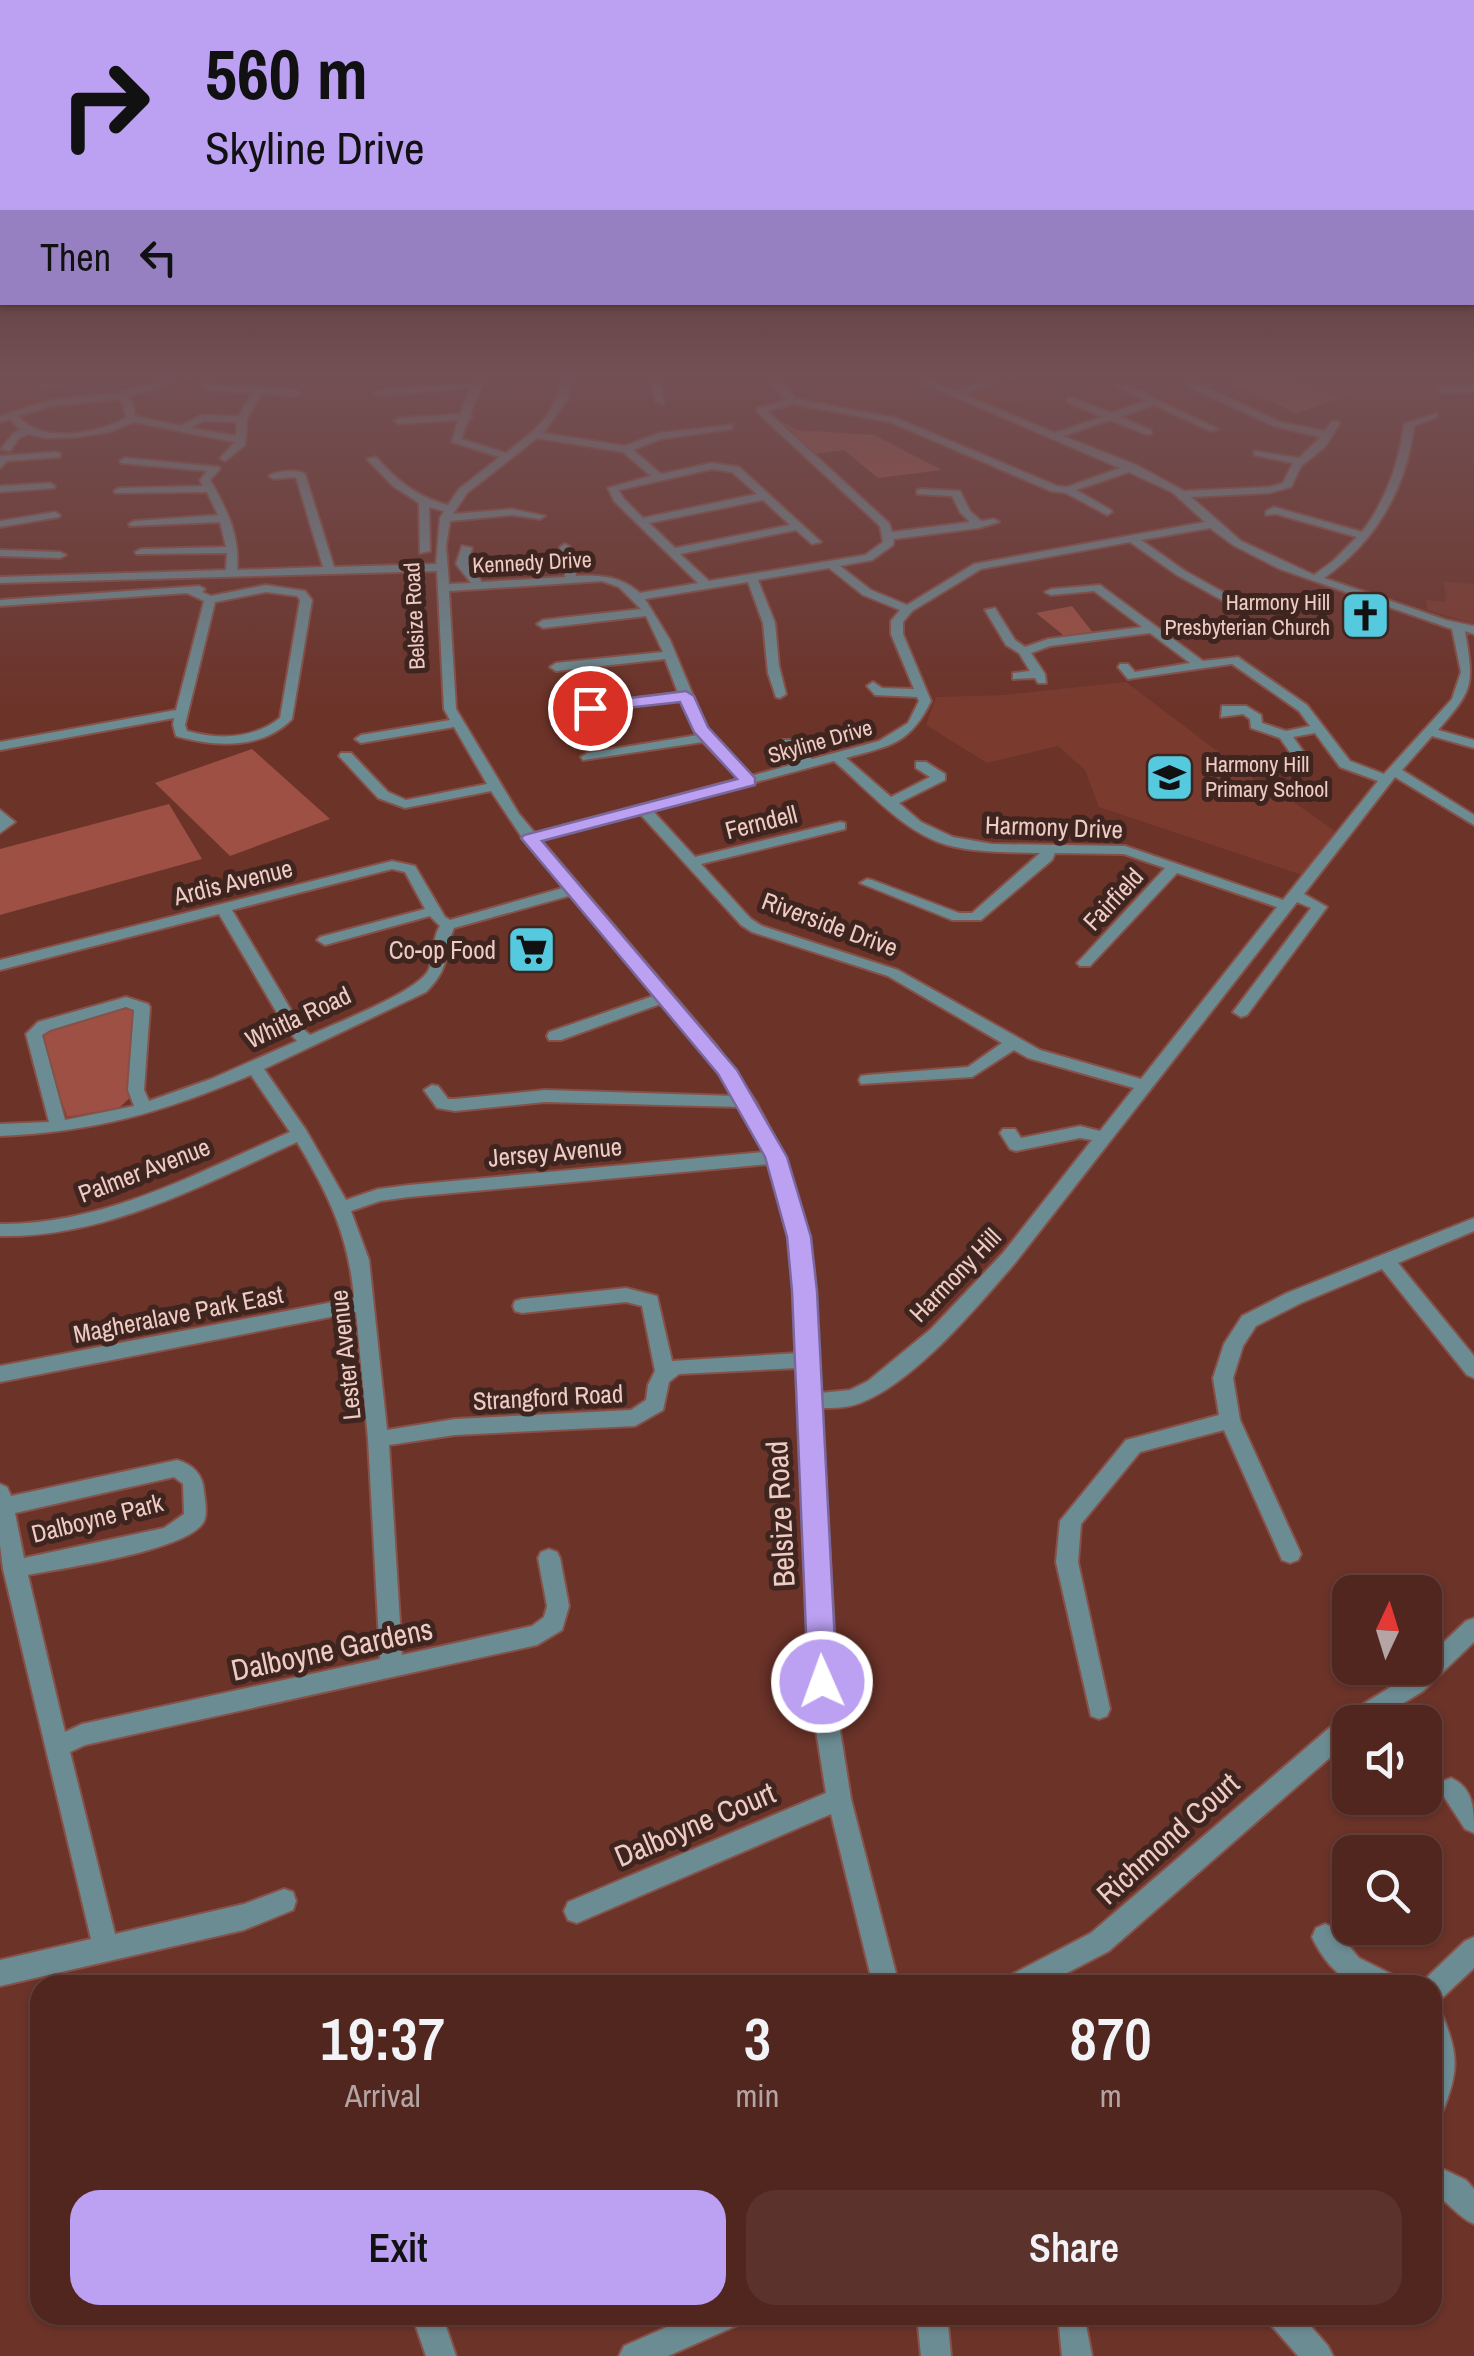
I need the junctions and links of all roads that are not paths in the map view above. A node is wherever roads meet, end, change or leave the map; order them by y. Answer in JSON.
{"nodes":[{"id":1,"x":34,"y":487,"type":"edge"},
{"id":2,"x":304,"y":487,"type":"edge"},
{"id":3,"x":400,"y":487,"type":"edge"},
{"id":4,"x":470,"y":487,"type":"edge"},
{"id":5,"x":617,"y":487,"type":"edge"},
{"id":6,"x":755,"y":487,"type":"edge"},
{"id":7,"x":844,"y":487,"type":"edge"},
{"id":8,"x":1050,"y":487,"type":"edge"},
{"id":9,"x":1077,"y":487,"type":"edge"},
{"id":10,"x":1170,"y":487,"type":"edge"},
{"id":11,"x":1281,"y":487,"type":"edge"},
{"id":12,"x":1393,"y":487,"type":"edge"},
{"id":13,"x":0,"y":489,"type":"edge"},
{"id":14,"x":210,"y":489,"type":"joint"},
{"id":15,"x":1068,"y":490,"type":"junction"},
{"id":16,"x":120,"y":491,"type":"dead end"},
{"id":17,"x":921,"y":492,"type":"dead end"},
{"id":18,"x":1184,"y":494,"type":"junction"},
{"id":19,"x":766,"y":496,"type":"junction"},
{"id":20,"x":424,"y":500,"type":"junction"},
{"id":21,"x":1107,"y":512,"type":"dead end"},
{"id":22,"x":1270,"y":512,"type":"dead end"},
{"id":23,"x":448,"y":513,"type":"junction"},
{"id":24,"x":55,"y":516,"type":"dead end"},
{"id":25,"x":540,"y":516,"type":"dead end"},
{"id":26,"x":225,"y":518,"type":"junction"},
{"id":27,"x":643,"y":521,"type":"junction"},
{"id":28,"x":994,"y":522,"type":"dead end"},
{"id":29,"x":0,"y":524,"type":"edge"},
{"id":30,"x":134,"y":524,"type":"dead end"},
{"id":31,"x":1212,"y":524,"type":"junction"},
{"id":32,"x":978,"y":525,"type":"junction"},
{"id":33,"x":800,"y":526,"type":"junction"},
{"id":34,"x":890,"y":536,"type":"junction"},
{"id":35,"x":1364,"y":536,"type":"junction"},
{"id":36,"x":1130,"y":537,"type":"junction"},
{"id":37,"x":816,"y":542,"type":"dead end"},
{"id":38,"x":565,"y":547,"type":"dead end"},
{"id":39,"x":466,"y":548,"type":"dead end"},
{"id":40,"x":232,"y":550,"type":"junction"},
{"id":41,"x":140,"y":552,"type":"dead end"},
{"id":42,"x":424,"y":552,"type":"dead end"},
{"id":43,"x":673,"y":552,"type":"junction"},
{"id":44,"x":0,"y":554,"type":"edge"},
{"id":45,"x":60,"y":555,"type":"dead end"},
{"id":46,"x":833,"y":565,"type":"junction"},
{"id":47,"x":442,"y":566,"type":"junction"},
{"id":48,"x":329,"y":570,"type":"junction"},
{"id":49,"x":231,"y":573,"type":"junction"},
{"id":50,"x":751,"y":576,"type":"junction"},
{"id":51,"x":1318,"y":577,"type":"junction"},
{"id":52,"x":0,"y":580,"type":"edge"},
{"id":53,"x":571,"y":580,"type":"junction"},
{"id":54,"x":704,"y":583,"type":"junction"},
{"id":55,"x":478,"y":585,"type":"junction"},
{"id":56,"x":258,"y":587,"type":"junction"},
{"id":57,"x":443,"y":588,"type":"junction"},
{"id":58,"x":189,"y":590,"type":"junction"},
{"id":59,"x":1058,"y":594,"type":"dead end"},
{"id":60,"x":636,"y":597,"type":"junction"},
{"id":61,"x":210,"y":600,"type":"junction"},
{"id":62,"x":1233,"y":602,"type":"dead end"},
{"id":63,"x":0,"y":603,"type":"edge"},
{"id":64,"x":908,"y":609,"type":"junction"},
{"id":65,"x":991,"y":610,"type":"dead end"},
{"id":66,"x":648,"y":612,"type":"junction"},
{"id":67,"x":543,"y":624,"type":"dead end"},
{"id":68,"x":1466,"y":628,"type":"edge"},
{"id":69,"x":1154,"y":630,"type":"junction"},
{"id":70,"x":1024,"y":651,"type":"junction"},
{"id":71,"x":669,"y":655,"type":"junction"},
{"id":72,"x":1199,"y":664,"type":"junction"},
{"id":73,"x":556,"y":667,"type":"dead end"},
{"id":74,"x":1124,"y":667,"type":"dead end"},
{"id":75,"x":1017,"y":676,"type":"dead end"},
{"id":76,"x":873,"y":686,"type":"dead end"},
{"id":77,"x":924,"y":693,"type":"junction"},
{"id":78,"x":780,"y":694,"type":"dead end"},
{"id":79,"x":686,"y":696,"type":"junction"},
{"id":80,"x":560,"y":711,"type":"dead end"},
{"id":81,"x":182,"y":713,"type":"junction"},
{"id":82,"x":1224,"y":714,"type":"dead end"},
{"id":83,"x":456,"y":724,"type":"junction"},
{"id":84,"x":1319,"y":728,"type":"junction"},
{"id":85,"x":1429,"y":731,"type":"junction"},
{"id":86,"x":1285,"y":735,"type":"junction"},
{"id":87,"x":707,"y":737,"type":"junction"},
{"id":88,"x":361,"y":739,"type":"dead end"},
{"id":89,"x":789,"y":743,"type":"dead end"},
{"id":90,"x":1474,"y":744,"type":"edge"},
{"id":91,"x":0,"y":746,"type":"edge"},
{"id":92,"x":346,"y":756,"type":"dead end"},
{"id":93,"x":588,"y":757,"type":"dead end"},
{"id":94,"x":838,"y":758,"type":"junction"},
{"id":95,"x":1304,"y":762,"type":"dead end"},
{"id":96,"x":919,"y":764,"type":"dead end"},
{"id":97,"x":811,"y":765,"type":"junction"},
{"id":98,"x":1390,"y":775,"type":"junction"},
{"id":99,"x":749,"y":782,"type":"junction"},
{"id":100,"x":495,"y":786,"type":"junction"},
{"id":101,"x":891,"y":802,"type":"junction"},
{"id":102,"x":643,"y":809,"type":"junction"},
{"id":103,"x":0,"y":814,"type":"edge"},
{"id":104,"x":1474,"y":821,"type":"edge"},
{"id":105,"x":842,"y":826,"type":"dead end"},
{"id":106,"x":0,"y":829,"type":"edge"},
{"id":107,"x":530,"y":838,"type":"junction"},
{"id":108,"x":1048,"y":849,"type":"junction"},
{"id":109,"x":693,"y":862,"type":"junction"},
{"id":110,"x":1175,"y":866,"type":"junction"},
{"id":111,"x":866,"y":883,"type":"dead end"},
{"id":112,"x":572,"y":890,"type":"junction"},
{"id":113,"x":1293,"y":901,"type":"junction"},
{"id":114,"x":224,"y":908,"type":"junction"},
{"id":115,"x":433,"y":911,"type":"junction"},
{"id":116,"x":449,"y":925,"type":"junction"},
{"id":117,"x":325,"y":940,"type":"dead end"},
{"id":118,"x":1085,"y":963,"type":"dead end"},
{"id":119,"x":0,"y":965,"type":"edge"},
{"id":120,"x":665,"y":997,"type":"junction"},
{"id":121,"x":1241,"y":1012,"type":"dead end"},
{"id":122,"x":555,"y":1036,"type":"dead end"},
{"id":123,"x":306,"y":1040,"type":"junction"},
{"id":124,"x":1011,"y":1044,"type":"junction"},
{"id":125,"x":253,"y":1066,"type":"junction"},
{"id":126,"x":867,"y":1080,"type":"dead end"},
{"id":127,"x":1143,"y":1084,"type":"junction"},
{"id":128,"x":432,"y":1090,"type":"dead end"},
{"id":129,"x":748,"y":1102,"type":"junction"},
{"id":130,"x":143,"y":1107,"type":"junction"},
{"id":131,"x":58,"y":1126,"type":"junction"},
{"id":132,"x":0,"y":1130,"type":"edge"},
{"id":133,"x":1009,"y":1132,"type":"dead end"},
{"id":134,"x":300,"y":1134,"type":"junction"},
{"id":135,"x":1103,"y":1137,"type":"junction"},
{"id":136,"x":776,"y":1157,"type":"junction"},
{"id":137,"x":340,"y":1208,"type":"junction"},
{"id":138,"x":1474,"y":1224,"type":"edge"},
{"id":139,"x":0,"y":1230,"type":"edge"},
{"id":140,"x":1387,"y":1262,"type":"junction"},
{"id":141,"x":366,"y":1302,"type":"junction"},
{"id":142,"x":522,"y":1306,"type":"dead end"},
{"id":143,"x":809,"y":1360,"type":"junction"},
{"id":144,"x":1474,"y":1370,"type":"edge"},
{"id":145,"x":665,"y":1372,"type":"junction"},
{"id":146,"x":0,"y":1374,"type":"edge"},
{"id":147,"x":0,"y":1390,"type":"edge"},
{"id":148,"x":810,"y":1401,"type":"junction"},
{"id":149,"x":1230,"y":1420,"type":"junction"},
{"id":150,"x":378,"y":1439,"type":"junction"},
{"id":151,"x":1,"y":1500,"type":"edge"},
{"id":152,"x":1290,"y":1554,"type":"dead end"},
{"id":153,"x":549,"y":1558,"type":"dead end"},
{"id":154,"x":14,"y":1568,"type":"junction"},
{"id":155,"x":1474,"y":1628,"type":"edge"},
{"id":156,"x":392,"y":1669,"type":"junction"},
{"id":157,"x":1382,"y":1705,"type":"edge"},
{"id":158,"x":1100,"y":1709,"type":"dead end"},
{"id":159,"x":1332,"y":1737,"type":"edge"},
{"id":160,"x":58,"y":1747,"type":"junction"},
{"id":161,"x":1451,"y":1789,"type":"dead end"},
{"id":162,"x":839,"y":1800,"type":"junction"},
{"id":163,"x":1474,"y":1821,"type":"edge"},
{"id":164,"x":284,"y":1901,"type":"dead end"},
{"id":165,"x":576,"y":1911,"type":"dead end"},
{"id":166,"x":1325,"y":1938,"type":"dead end"},
{"id":167,"x":106,"y":1946,"type":"junction"},
{"id":168,"x":1474,"y":1950,"type":"edge"},
{"id":169,"x":0,"y":1973,"type":"edge"},
{"id":170,"x":883,"y":1975,"type":"edge"},
{"id":171,"x":1037,"y":1975,"type":"edge"},
{"id":172,"x":1366,"y":1975,"type":"edge"},
{"id":173,"x":1442,"y":1980,"type":"edge"},
{"id":174,"x":1442,"y":2183,"type":"edge"},
{"id":175,"x":1474,"y":2210,"type":"edge"},
{"id":176,"x":430,"y":2325,"type":"edge"},
{"id":177,"x":705,"y":2325,"type":"edge"},
{"id":178,"x":933,"y":2325,"type":"edge"},
{"id":179,"x":1072,"y":2325,"type":"edge"},
{"id":180,"x":1290,"y":2325,"type":"edge"},
{"id":181,"x":441,"y":2356,"type":"edge"},
{"id":182,"x":634,"y":2356,"type":"edge"},
{"id":183,"x":936,"y":2356,"type":"edge"},
{"id":184,"x":1077,"y":2356,"type":"edge"},
{"id":185,"x":1318,"y":2356,"type":"edge"}],
"edges":[{"from":1,"to":13,"type":"street"},
{"from":2,"to":48,"type":"street"},
{"from":3,"to":20,"type":"street"},
{"from":4,"to":23,"type":"street"},
{"from":5,"to":27,"type":"street"},
{"from":6,"to":19,"type":"street"},
{"from":7,"to":34,"type":"street"},
{"from":8,"to":15,"type":"street"},
{"from":9,"to":15,"type":"street"},
{"from":10,"to":18,"type":"street"},
{"from":11,"to":18,"type":"street"},
{"from":12,"to":35,"type":"street"},
{"from":14,"to":16,"type":"street"},
{"from":14,"to":26,"type":"street"},
{"from":15,"to":21,"type":"street"},
{"from":17,"to":32,"type":"street"},
{"from":18,"to":31,"type":"street"},
{"from":19,"to":27,"type":"street"},
{"from":19,"to":33,"type":"street"},
{"from":20,"to":23,"type":"street"},
{"from":20,"to":42,"type":"street"},
{"from":22,"to":35,"type":"street"},
{"from":23,"to":25,"type":"street"},
{"from":23,"to":47,"type":"street","name":"Belsize Road"},
{"from":24,"to":29,"type":"street"},
{"from":26,"to":30,"type":"street"},
{"from":26,"to":40,"type":"street"},
{"from":27,"to":43,"type":"street"},
{"from":28,"to":32,"type":"street"},
{"from":31,"to":36,"type":"street"},
{"from":31,"to":51,"type":"street"},
{"from":32,"to":34,"type":"street"},
{"from":33,"to":37,"type":"street"},
{"from":33,"to":43,"type":"street"},
{"from":34,"to":46,"type":"street"},
{"from":35,"to":51,"type":"street"},
{"from":36,"to":62,"type":"street"},
{"from":36,"to":64,"type":"street"},
{"from":38,"to":53,"type":"street"},
{"from":39,"to":55,"type":"street","name":"Belsize Road"},
{"from":40,"to":41,"type":"street"},
{"from":40,"to":49,"type":"street"},
{"from":43,"to":54,"type":"street"},
{"from":44,"to":45,"type":"street"},
{"from":46,"to":50,"type":"street"},
{"from":46,"to":64,"type":"street"},
{"from":47,"to":48,"type":"street"},
{"from":47,"to":57,"type":"street","name":"Belsize Road"},
{"from":48,"to":49,"type":"street"},
{"from":49,"to":52,"type":"street"},
{"from":50,"to":54,"type":"street"},
{"from":50,"to":78,"type":"street"},
{"from":51,"to":68,"type":"street"},
{"from":53,"to":55,"type":"street","name":"Kennedy Drive"},
{"from":53,"to":60,"type":"street","name":"Kennedy Drive"},
{"from":54,"to":60,"type":"street"},
{"from":55,"to":57,"type":"street","name":"Kennedy Drive"},
{"from":56,"to":58,"type":"street"},
{"from":56,"to":61,"type":"street"},
{"from":56,"to":81,"type":"street"},
{"from":57,"to":83,"type":"street","name":"Belsize Road"},
{"from":58,"to":61,"type":"street"},
{"from":58,"to":63,"type":"street"},
{"from":59,"to":69,"type":"street"},
{"from":60,"to":66,"type":"street","name":"Kennedy Drive"},
{"from":61,"to":81,"type":"street"},
{"from":64,"to":77,"type":"street"},
{"from":65,"to":70,"type":"street"},
{"from":66,"to":67,"type":"street"},
{"from":66,"to":71,"type":"street","name":"Kennedy Drive"},
{"from":68,"to":85,"type":"street","name":"Harmony Hill"},
{"from":69,"to":70,"type":"street"},
{"from":69,"to":72,"type":"street"},
{"from":70,"to":75,"type":"street"},
{"from":71,"to":73,"type":"street"},
{"from":71,"to":79,"type":"street","name":"Kennedy Drive"},
{"from":72,"to":74,"type":"street"},
{"from":72,"to":84,"type":"street"},
{"from":76,"to":77,"type":"street"},
{"from":77,"to":94,"type":"street","name":"Skyline Drive"},
{"from":79,"to":80,"type":"street"},
{"from":79,"to":87,"type":"street","name":"Kennedy Drive"},
{"from":81,"to":91,"type":"street"},
{"from":82,"to":86,"type":"street"},
{"from":83,"to":88,"type":"street"},
{"from":83,"to":100,"type":"street","name":"Belsize Road"},
{"from":84,"to":86,"type":"street"},
{"from":84,"to":98,"type":"street"},
{"from":85,"to":90,"type":"street"},
{"from":85,"to":98,"type":"street","name":"Harmony Hill"},
{"from":86,"to":95,"type":"street"},
{"from":87,"to":93,"type":"street"},
{"from":87,"to":99,"type":"street","name":"Kennedy Drive"},
{"from":89,"to":97,"type":"street"},
{"from":92,"to":100,"type":"street"},
{"from":94,"to":97,"type":"street","name":"Skyline Drive"},
{"from":94,"to":101,"type":"street","name":"Harmony Drive"},
{"from":96,"to":101,"type":"street"},
{"from":97,"to":99,"type":"street","name":"Skyline Drive"},
{"from":98,"to":104,"type":"street"},
{"from":98,"to":113,"type":"street","name":"Harmony Hill"},
{"from":99,"to":102,"type":"street","name":"Skyline Drive"},
{"from":100,"to":107,"type":"street","name":"Belsize Road"},
{"from":101,"to":108,"type":"street","name":"Harmony Drive"},
{"from":102,"to":107,"type":"street","name":"Skyline Drive"},
{"from":102,"to":109,"type":"street","name":"Riverside Drive"},
{"from":103,"to":106,"type":"street"},
{"from":105,"to":109,"type":"street","name":"Ferndell"},
{"from":107,"to":112,"type":"street","name":"Belsize Road"},
{"from":108,"to":110,"type":"street","name":"Harmony Drive"},
{"from":108,"to":111,"type":"street"},
{"from":109,"to":124,"type":"street","name":"Riverside Drive"},
{"from":110,"to":113,"type":"street","name":"Harmony Drive"},
{"from":110,"to":118,"type":"street","name":"Fairfield"},
{"from":112,"to":116,"type":"street"},
{"from":112,"to":120,"type":"street","name":"Belsize Road"},
{"from":113,"to":121,"type":"street"},
{"from":113,"to":127,"type":"street","name":"Harmony Hill"},
{"from":114,"to":115,"type":"street","name":"Ardis Avenue"},
{"from":114,"to":119,"type":"street","name":"Ardis Avenue"},
{"from":114,"to":123,"type":"street"},
{"from":115,"to":116,"type":"street","name":"Ardis Avenue"},
{"from":115,"to":117,"type":"street"},
{"from":116,"to":123,"type":"street","name":"Whitla Road"},
{"from":120,"to":122,"type":"street"},
{"from":120,"to":129,"type":"street","name":"Belsize Road"},
{"from":123,"to":125,"type":"street","name":"Whitla Road"},
{"from":124,"to":126,"type":"street"},
{"from":124,"to":127,"type":"street","name":"Riverside Drive"},
{"from":125,"to":130,"type":"street","name":"Whitla Road"},
{"from":125,"to":134,"type":"street","name":"Lester Avenue"},
{"from":127,"to":135,"type":"street","name":"Harmony Hill"},
{"from":128,"to":129,"type":"street"},
{"from":129,"to":136,"type":"street","name":"Belsize Road"},
{"from":130,"to":131,"type":"street","name":"Whitla Road"},
{"from":130,"to":131,"type":"street"},
{"from":131,"to":132,"type":"street","name":"Whitla Road"},
{"from":133,"to":135,"type":"street"},
{"from":134,"to":137,"type":"street","name":"Lester Avenue"},
{"from":134,"to":139,"type":"street","name":"Palmer Avenue"},
{"from":135,"to":148,"type":"street","name":"Harmony Hill"},
{"from":136,"to":137,"type":"street","name":"Jersey Avenue"},
{"from":136,"to":143,"type":"street","name":"Belsize Road"},
{"from":137,"to":141,"type":"street","name":"Lester Avenue"},
{"from":138,"to":140,"type":"street"},
{"from":140,"to":144,"type":"street"},
{"from":140,"to":149,"type":"street"},
{"from":141,"to":146,"type":"street","name":"Magheralave Park East"},
{"from":141,"to":150,"type":"street","name":"Lester Avenue"},
{"from":142,"to":145,"type":"street"},
{"from":143,"to":145,"type":"street"},
{"from":143,"to":148,"type":"street","name":"Belsize Road"},
{"from":145,"to":150,"type":"street","name":"Strangford Road"},
{"from":146,"to":147,"type":"street"},
{"from":148,"to":162,"type":"street","name":"Belsize Road"},
{"from":149,"to":152,"type":"street"},
{"from":149,"to":158,"type":"street"},
{"from":150,"to":156,"type":"street","name":"Lester Avenue"},
{"from":151,"to":154,"type":"street","name":"Dalboyne Park"},
{"from":151,"to":154,"type":"street","name":"Dalboyne Park"},
{"from":153,"to":156,"type":"street","name":"Dalboyne Gardens"},
{"from":154,"to":160,"type":"street","name":"Dalboyne Park"},
{"from":155,"to":157,"type":"street","name":"Richmond Court"},
{"from":156,"to":160,"type":"street","name":"Dalboyne Gardens"},
{"from":159,"to":171,"type":"street","name":"Richmond Court"},
{"from":160,"to":167,"type":"street","name":"Dalboyne Park"},
{"from":161,"to":163,"type":"street"},
{"from":162,"to":165,"type":"street","name":"Dalboyne Court"},
{"from":162,"to":170,"type":"street","name":"Belsize Road"},
{"from":164,"to":167,"type":"street"},
{"from":166,"to":172,"type":"street"},
{"from":167,"to":169,"type":"street"},
{"from":168,"to":173,"type":"street"},
{"from":174,"to":175,"type":"street"},
{"from":176,"to":181,"type":"street"},
{"from":177,"to":182,"type":"street"},
{"from":178,"to":183,"type":"street"},
{"from":179,"to":184,"type":"street"},
{"from":180,"to":185,"type":"street"}]}
